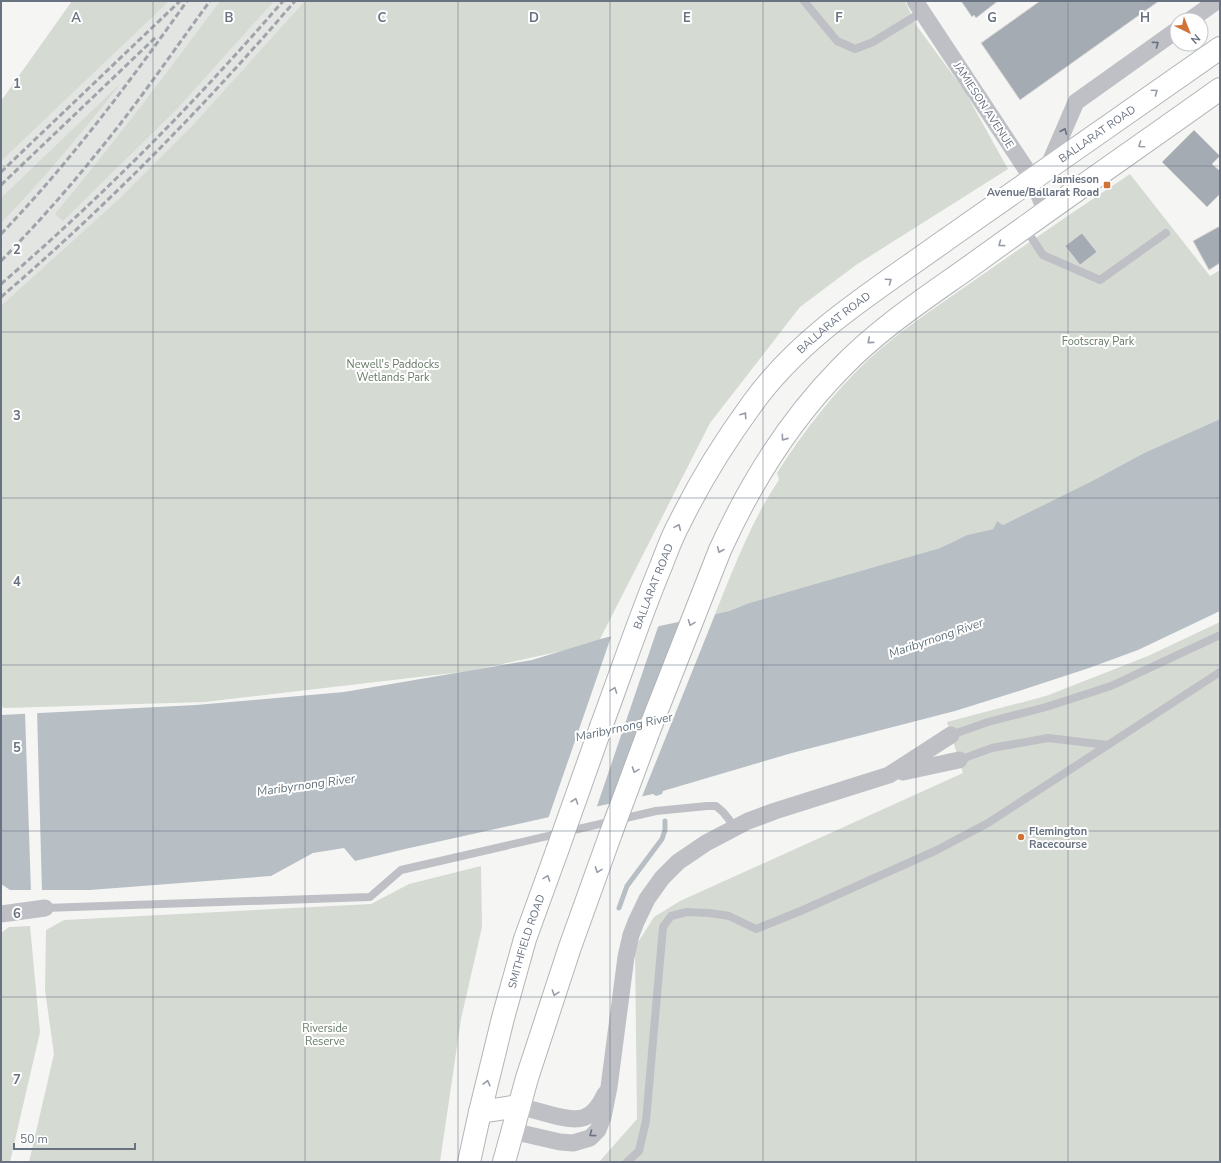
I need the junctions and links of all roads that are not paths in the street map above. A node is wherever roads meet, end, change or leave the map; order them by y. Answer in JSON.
{"nodes":[{"id":1,"x":804,"y":1,"type":"edge"},
{"id":2,"x":1217,"y":1,"type":"edge"},
{"id":3,"x":919,"y":7,"type":"edge"},
{"id":4,"x":1201,"y":12,"type":"edge"},
{"id":5,"x":1169,"y":36,"type":"edge"},
{"id":6,"x":1220,"y":48,"type":"edge"},
{"id":7,"x":1220,"y":89,"type":"edge"},
{"id":8,"x":1040,"y":172,"type":"junction"},
{"id":9,"x":1046,"y":212,"type":"junction"},
{"id":10,"x":1024,"y":227,"type":"junction"},
{"id":11,"x":1166,"y":233,"type":"dead end"},
{"id":12,"x":1220,"y":635,"type":"edge"},
{"id":13,"x":1220,"y":672,"type":"edge"},
{"id":14,"x":601,"y":727,"type":"joint"},
{"id":15,"x":951,"y":735,"type":"joint"},
{"id":16,"x":1107,"y":745,"type":"junction"},
{"id":17,"x":959,"y":760,"type":"joint"},
{"id":18,"x":883,"y":777,"type":"junction"},
{"id":19,"x":734,"y":827,"type":"junction"},
{"id":20,"x":46,"y":908,"type":"joint"},
{"id":21,"x":1,"y":914,"type":"edge"},
{"id":22,"x":611,"y":1072,"type":"junction"},
{"id":23,"x":519,"y":1106,"type":"junction"},
{"id":24,"x":480,"y":1112,"type":"junction"},
{"id":25,"x":512,"y":1131,"type":"junction"},
{"id":26,"x":469,"y":1162,"type":"edge"},
{"id":27,"x":504,"y":1162,"type":"edge"},
{"id":28,"x":627,"y":1162,"type":"edge"}],
"edges":[{"from":1,"to":3,"type":"lane"},
{"from":2,"to":4,"type":"street"},
{"from":3,"to":8,"type":"street","name":"JAMIESON AVENUE"},
{"from":8,"to":5,"type":"street","one_way":true},
{"from":8,"to":6,"type":"highway","name":"BALLARAT ROAD","one_way":true},
{"from":7,"to":9,"type":"highway","one_way":true},
{"from":8,"to":9,"type":"street","name":"JAMIESON AVENUE"},
{"from":14,"to":8,"type":"highway","name":"BALLARAT ROAD","one_way":true},
{"from":9,"to":10,"type":"highway"},
{"from":10,"to":11,"type":"lane"},
{"from":10,"to":23,"type":"highway","one_way":true,"bridge":true},
{"from":12,"to":15,"type":"lane"},
{"from":13,"to":16,"type":"lane"},
{"from":24,"to":14,"type":"highway","name":"SMITHFIELD ROAD","one_way":true,"bridge":true},
{"from":15,"to":18,"type":"street"},
{"from":16,"to":17,"type":"lane"},
{"from":16,"to":28,"type":"lane"},
{"from":17,"to":18,"type":"street"},
{"from":18,"to":19,"type":"street"},
{"from":19,"to":20,"type":"lane"},
{"from":19,"to":22,"type":"street"},
{"from":20,"to":21,"type":"street"},
{"from":22,"to":23,"type":"street"},
{"from":22,"to":25,"type":"street","one_way":true},
{"from":23,"to":24,"type":"highway"},
{"from":23,"to":25,"type":"highway"},
{"from":24,"to":25,"type":"highway"},
{"from":24,"to":26,"type":"highway","name":"SMITHFIELD ROAD"},
{"from":25,"to":27,"type":"highway"}]}
